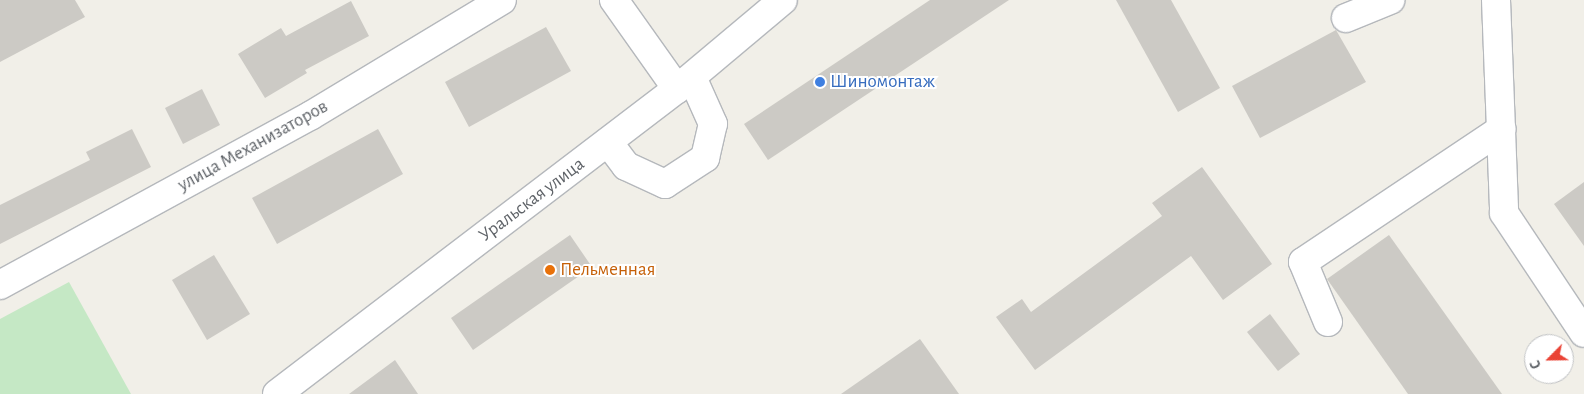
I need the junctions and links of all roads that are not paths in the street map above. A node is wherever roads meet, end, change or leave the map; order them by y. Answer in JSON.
{"nodes":[{"id":1,"x":502,"y":0,"type":"edge"},
{"id":2,"x":614,"y":0,"type":"edge"},
{"id":3,"x":783,"y":0,"type":"edge"},
{"id":4,"x":1390,"y":0,"type":"edge"},
{"id":5,"x":1496,"y":0,"type":"edge"},
{"id":6,"x":1346,"y":18,"type":"dead end"},
{"id":7,"x":684,"y":83,"type":"junction"},
{"id":8,"x":1502,"y":129,"type":"junction"},
{"id":9,"x":608,"y":142,"type":"junction"},
{"id":10,"x":0,"y":285,"type":"edge"},
{"id":11,"x":1328,"y":322,"type":"dead end"},
{"id":12,"x":1584,"y":333,"type":"edge"},
{"id":13,"x":277,"y":394,"type":"edge"}],
"edges":[{"from":1,"to":10,"type":"street","name":"улица Механизаторов"},
{"from":2,"to":7,"type":"street"},
{"from":3,"to":7,"type":"street","name":"Уральская улица"},
{"from":4,"to":6,"type":"street"},
{"from":5,"to":8,"type":"street"},
{"from":7,"to":9,"type":"street","name":"Уральская улица"},
{"from":7,"to":9,"type":"street"},
{"from":8,"to":11,"type":"street"},
{"from":8,"to":12,"type":"street"},
{"from":9,"to":13,"type":"street","name":"Уральская улица"}]}
